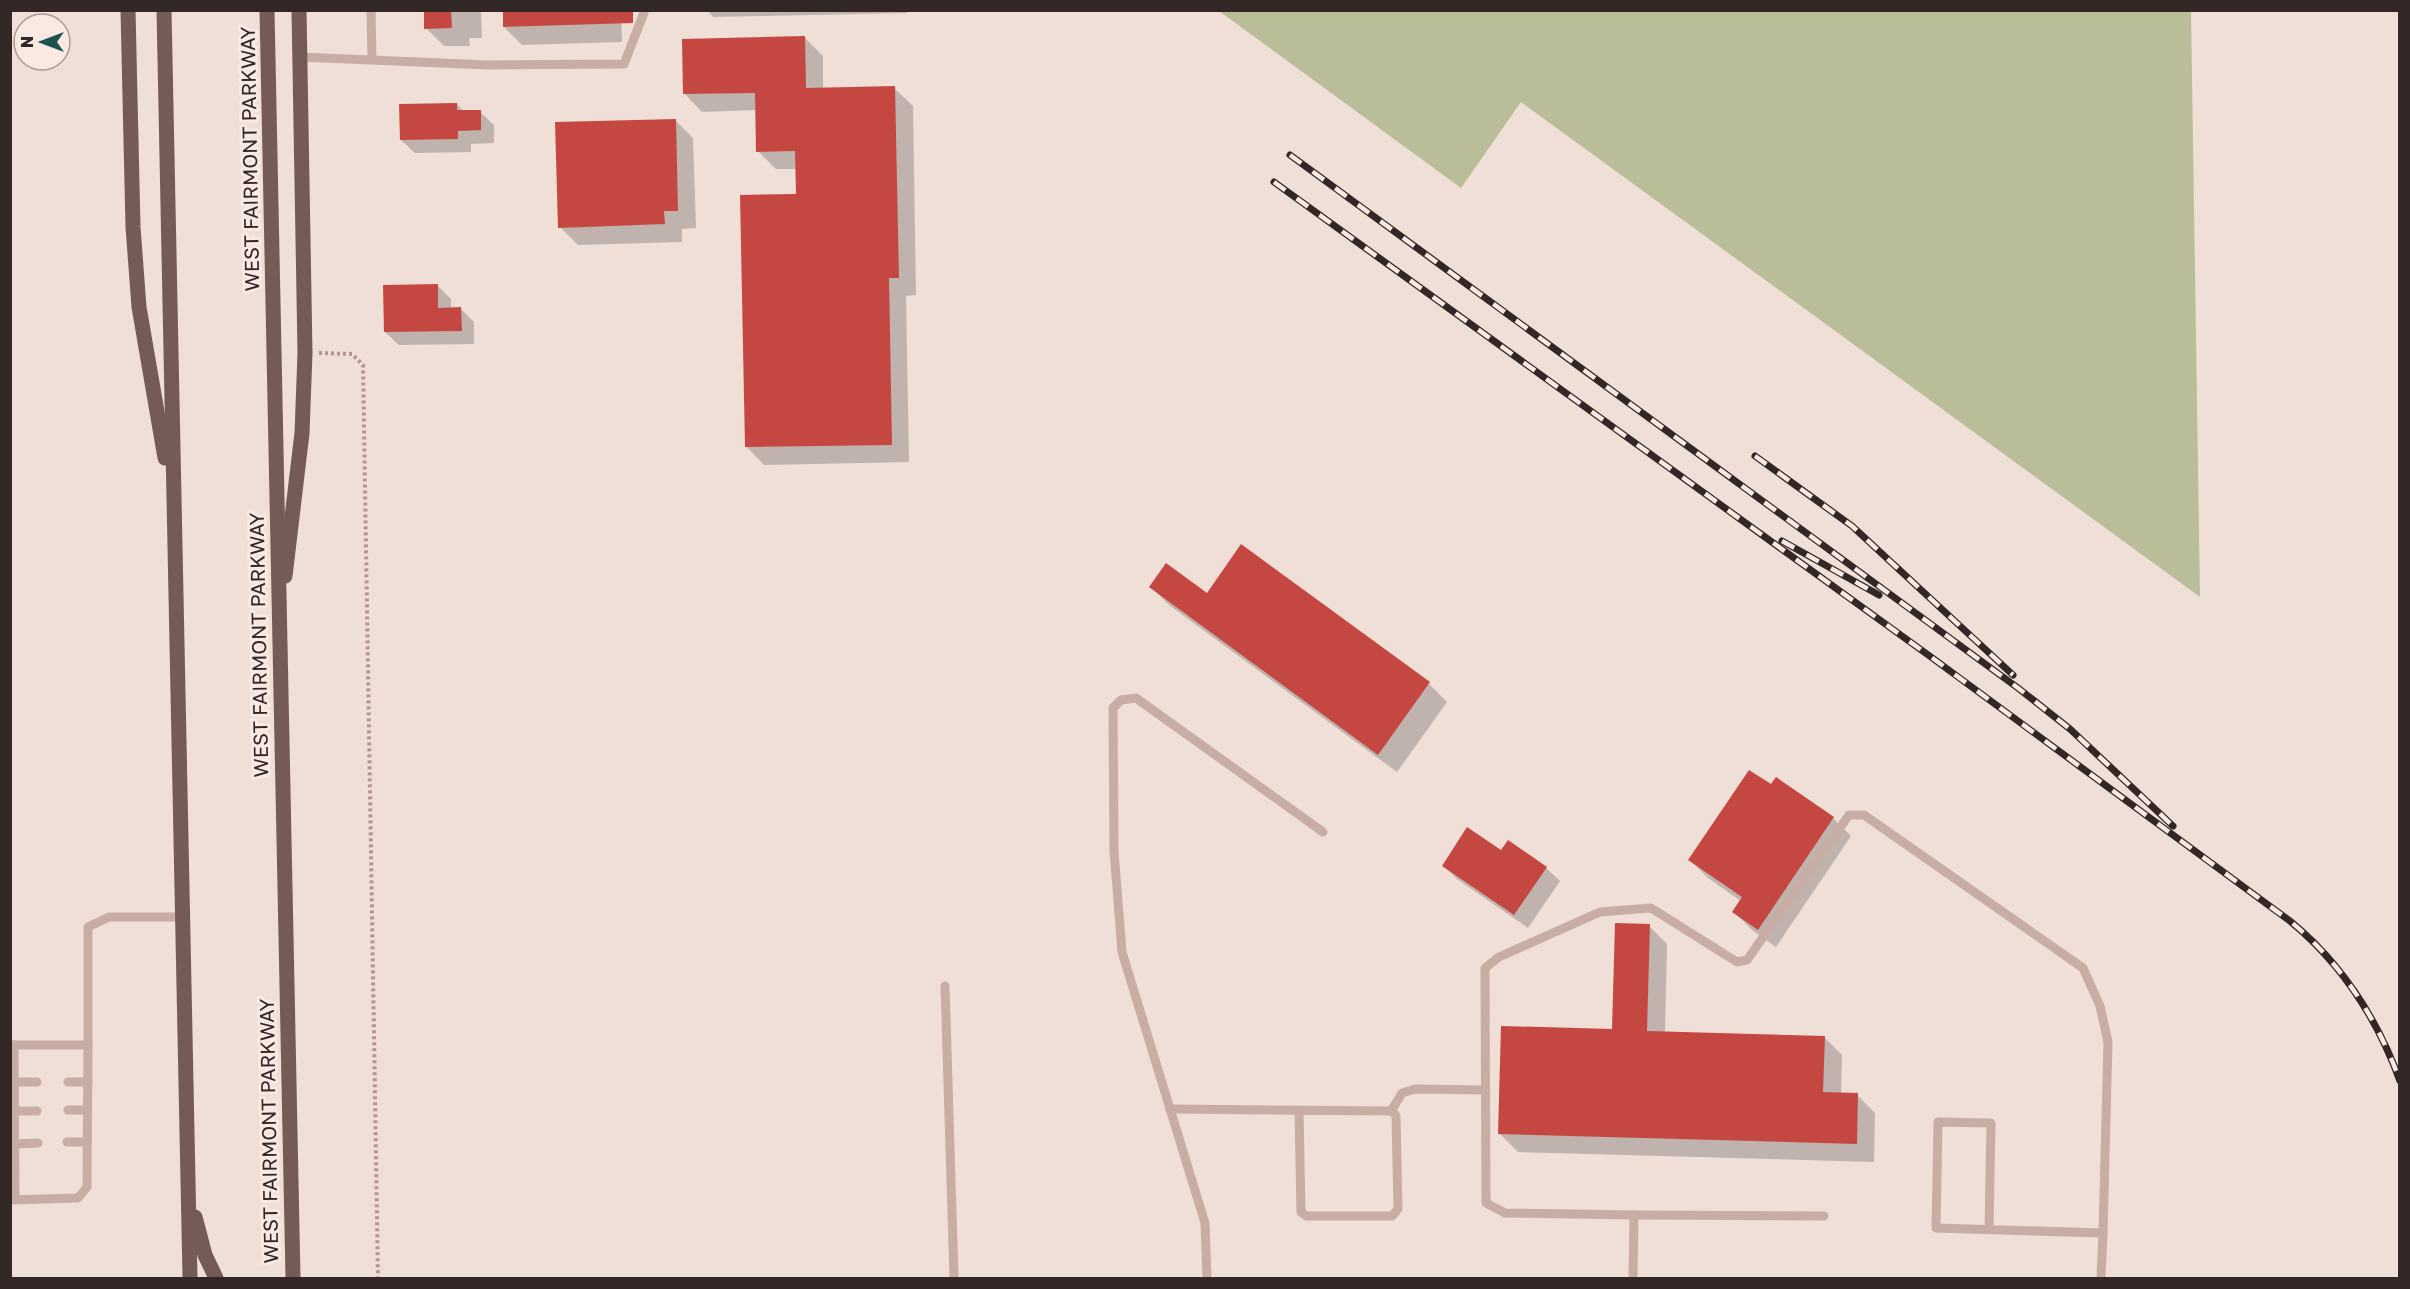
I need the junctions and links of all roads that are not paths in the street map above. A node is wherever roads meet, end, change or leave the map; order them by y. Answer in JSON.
{"nodes":[{"id":1,"x":128,"y":10,"type":"edge"},
{"id":2,"x":164,"y":10,"type":"edge"},
{"id":3,"x":267,"y":10,"type":"edge"},
{"id":4,"x":299,"y":10,"type":"edge"},
{"id":5,"x":371,"y":10,"type":"edge"},
{"id":6,"x":645,"y":10,"type":"edge"},
{"id":7,"x":300,"y":57,"type":"junction"},
{"id":8,"x":372,"y":59,"type":"junction"},
{"id":9,"x":173,"y":507,"type":"junction"},
{"id":10,"x":278,"y":635,"type":"junction"},
{"id":11,"x":1323,"y":832,"type":"dead end"},
{"id":12,"x":182,"y":917,"type":"junction"},
{"id":13,"x":945,"y":986,"type":"dead end"},
{"id":14,"x":12,"y":1045,"type":"edge"},
{"id":15,"x":88,"y":1045,"type":"junction"},
{"id":16,"x":14,"y":1082,"type":"junction"},
{"id":17,"x":37,"y":1082,"type":"dead end"},
{"id":18,"x":68,"y":1082,"type":"dead end"},
{"id":19,"x":88,"y":1082,"type":"junction"},
{"id":20,"x":1486,"y":1090,"type":"junction"},
{"id":21,"x":1170,"y":1109,"type":"junction"},
{"id":22,"x":68,"y":1110,"type":"dead end"},
{"id":23,"x":87,"y":1110,"type":"junction"},
{"id":24,"x":14,"y":1111,"type":"junction"},
{"id":25,"x":37,"y":1111,"type":"dead end"},
{"id":26,"x":1299,"y":1111,"type":"junction"},
{"id":27,"x":1391,"y":1111,"type":"junction"},
{"id":28,"x":67,"y":1142,"type":"dead end"},
{"id":29,"x":87,"y":1142,"type":"junction"},
{"id":30,"x":38,"y":1143,"type":"dead end"},
{"id":31,"x":14,"y":1144,"type":"junction"},
{"id":32,"x":188,"y":1194,"type":"junction"},
{"id":33,"x":13,"y":1199,"type":"edge"},
{"id":34,"x":1634,"y":1215,"type":"junction"},
{"id":35,"x":1824,"y":1216,"type":"dead end"},
{"id":36,"x":1989,"y":1230,"type":"junction"},
{"id":37,"x":2103,"y":1233,"type":"junction"},
{"id":38,"x":190,"y":1278,"type":"edge"},
{"id":39,"x":216,"y":1278,"type":"edge"},
{"id":40,"x":293,"y":1278,"type":"edge"},
{"id":41,"x":954,"y":1278,"type":"edge"},
{"id":42,"x":1208,"y":1278,"type":"edge"},
{"id":43,"x":1633,"y":1278,"type":"edge"},
{"id":44,"x":2101,"y":1278,"type":"edge"}],
"edges":[{"from":1,"to":9,"type":"main road"},
{"from":2,"to":9,"type":"main road"},
{"from":3,"to":10,"type":"main road","name":"WEST FAIRMONT PARKWAY"},
{"from":4,"to":7,"type":"main road"},
{"from":5,"to":8,"type":"lane"},
{"from":6,"to":8,"type":"lane"},
{"from":7,"to":8,"type":"lane"},
{"from":7,"to":10,"type":"main road"},
{"from":9,"to":12,"type":"main road"},
{"from":10,"to":40,"type":"main road","name":"WEST FAIRMONT PARKWAY"},
{"from":11,"to":21,"type":"lane"},
{"from":12,"to":15,"type":"lane"},
{"from":12,"to":32,"type":"main road"},
{"from":13,"to":41,"type":"lane"},
{"from":14,"to":15,"type":"lane"},
{"from":14,"to":16,"type":"lane"},
{"from":15,"to":19,"type":"lane"},
{"from":16,"to":17,"type":"lane"},
{"from":16,"to":24,"type":"lane"},
{"from":18,"to":19,"type":"lane"},
{"from":19,"to":23,"type":"lane"},
{"from":20,"to":27,"type":"lane"},
{"from":20,"to":34,"type":"lane"},
{"from":20,"to":37,"type":"lane"},
{"from":21,"to":26,"type":"lane"},
{"from":21,"to":42,"type":"lane"},
{"from":22,"to":23,"type":"lane"},
{"from":23,"to":29,"type":"lane"},
{"from":24,"to":25,"type":"lane"},
{"from":24,"to":31,"type":"lane"},
{"from":26,"to":27,"type":"lane"},
{"from":26,"to":27,"type":"lane"},
{"from":28,"to":29,"type":"lane"},
{"from":29,"to":33,"type":"lane"},
{"from":30,"to":31,"type":"lane"},
{"from":31,"to":33,"type":"lane"},
{"from":32,"to":38,"type":"main road"},
{"from":32,"to":39,"type":"main road"},
{"from":34,"to":35,"type":"lane"},
{"from":34,"to":43,"type":"lane"},
{"from":36,"to":36,"type":"lane"},
{"from":36,"to":37,"type":"lane"},
{"from":37,"to":44,"type":"lane"}]}
